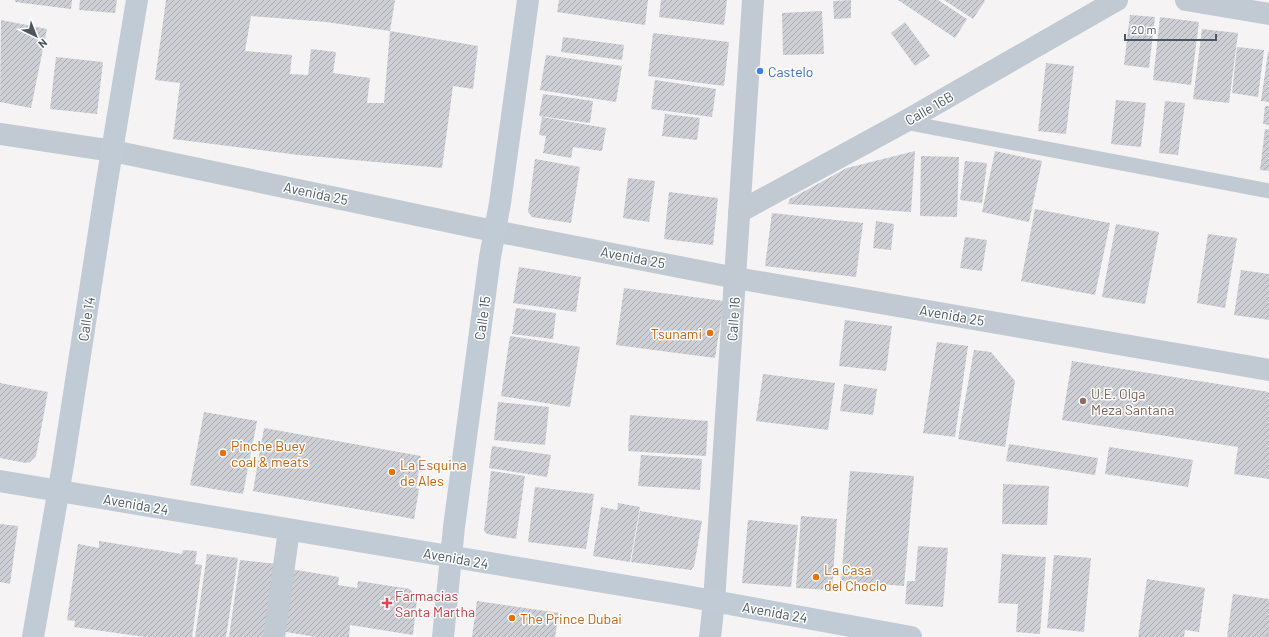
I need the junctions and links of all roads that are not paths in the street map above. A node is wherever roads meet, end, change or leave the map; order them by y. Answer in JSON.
{"nodes":[{"id":1,"x":137,"y":0,"type":"edge"},
{"id":2,"x":528,"y":0,"type":"edge"},
{"id":3,"x":753,"y":0,"type":"edge"},
{"id":4,"x":1117,"y":0,"type":"edge"},
{"id":5,"x":1186,"y":0,"type":"edge"},
{"id":6,"x":1269,"y":14,"type":"edge"},
{"id":7,"x":904,"y":122,"type":"junction"},
{"id":8,"x":0,"y":134,"type":"edge"},
{"id":9,"x":113,"y":151,"type":"junction"},
{"id":10,"x":1269,"y":191,"type":"edge"},
{"id":11,"x":739,"y":212,"type":"junction"},
{"id":12,"x":495,"y":230,"type":"junction"},
{"id":13,"x":736,"y":278,"type":"junction"},
{"id":14,"x":1269,"y":370,"type":"edge"},
{"id":15,"x":0,"y":481,"type":"edge"},
{"id":16,"x":58,"y":491,"type":"junction"},
{"id":17,"x":289,"y":530,"type":"junction"},
{"id":18,"x":451,"y":557,"type":"junction"},
{"id":19,"x":714,"y":602,"type":"junction"},
{"id":20,"x":33,"y":637,"type":"edge"},
{"id":21,"x":274,"y":637,"type":"edge"},
{"id":22,"x":443,"y":637,"type":"edge"},
{"id":23,"x":710,"y":637,"type":"edge"},
{"id":24,"x":911,"y":637,"type":"edge"}],
"edges":[{"from":1,"to":9,"type":"street","name":"Calle 14"},
{"from":2,"to":12,"type":"street","name":"Calle 15"},
{"from":3,"to":11,"type":"street","name":"Calle 16"},
{"from":4,"to":7,"type":"street","name":"Calle 16B"},
{"from":5,"to":6,"type":"street"},
{"from":7,"to":10,"type":"lane"},
{"from":7,"to":11,"type":"street","name":"Calle 16B"},
{"from":8,"to":9,"type":"street","name":"Avenida 25"},
{"from":9,"to":12,"type":"street","name":"Avenida 25"},
{"from":9,"to":16,"type":"street","name":"Calle 14"},
{"from":11,"to":13,"type":"street","name":"Calle 16"},
{"from":12,"to":13,"type":"street","name":"Avenida 25"},
{"from":12,"to":18,"type":"street","name":"Calle 15"},
{"from":13,"to":14,"type":"street","name":"Avenida 25"},
{"from":13,"to":19,"type":"street","name":"Calle 16"},
{"from":15,"to":16,"type":"street","name":"Avenida 24"},
{"from":16,"to":17,"type":"street","name":"Avenida 24"},
{"from":16,"to":20,"type":"street","name":"Calle 14"},
{"from":17,"to":18,"type":"street","name":"Avenida 24"},
{"from":17,"to":21,"type":"street"},
{"from":18,"to":19,"type":"street","name":"Avenida 24"},
{"from":18,"to":22,"type":"street","name":"Calle 15"},
{"from":19,"to":23,"type":"street","name":"Calle 16"},
{"from":19,"to":24,"type":"street","name":"Avenida 24"}]}
